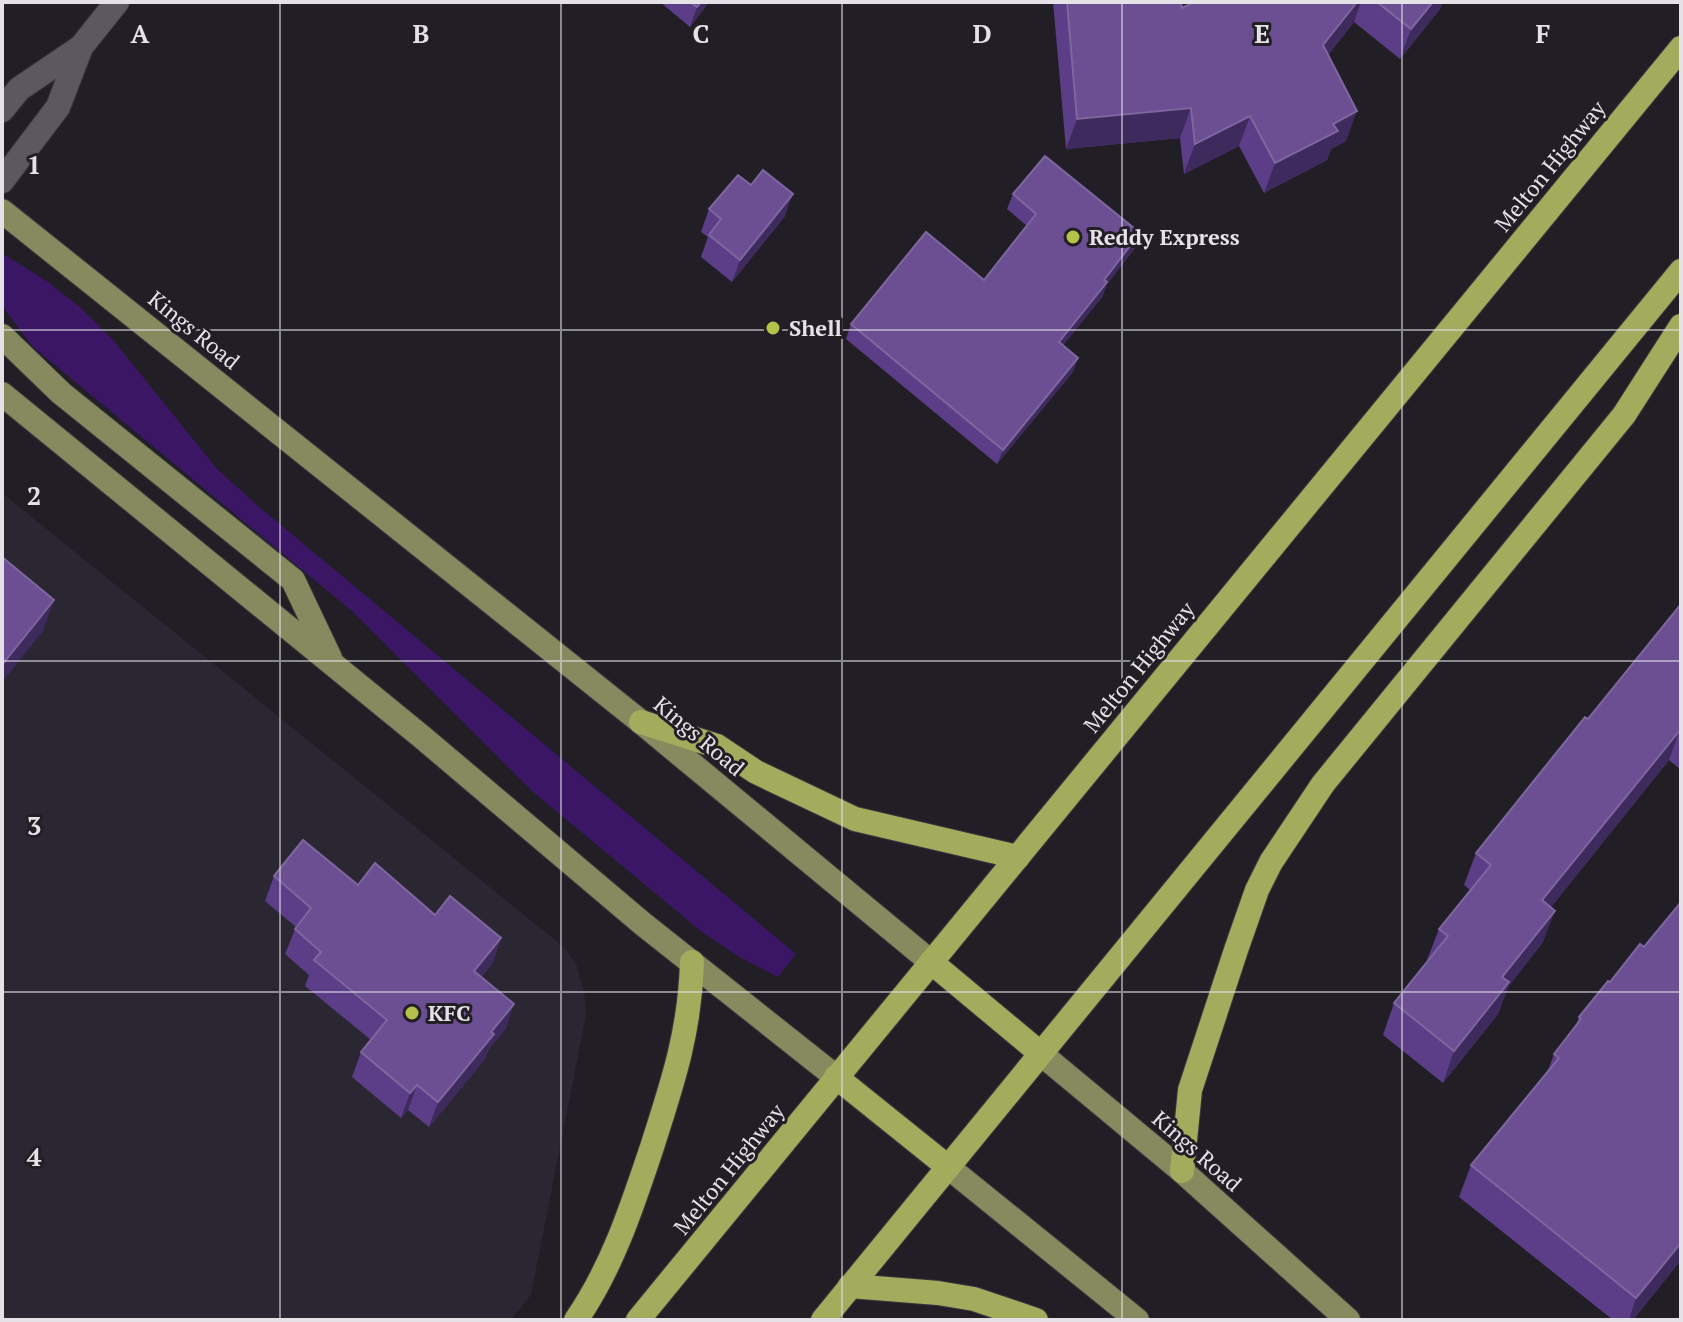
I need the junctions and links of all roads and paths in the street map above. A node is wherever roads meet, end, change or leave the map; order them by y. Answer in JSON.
{"nodes":[{"id":1,"x":117,"y":2,"type":"edge"},
{"id":2,"x":81,"y":47,"type":"junction"},
{"id":3,"x":1681,"y":48,"type":"edge"},
{"id":4,"x":2,"y":110,"type":"edge"},
{"id":5,"x":2,"y":181,"type":"edge"},
{"id":6,"x":2,"y":211,"type":"edge"},
{"id":7,"x":1681,"y":271,"type":"edge"},
{"id":8,"x":1681,"y":326,"type":"edge"},
{"id":9,"x":2,"y":336,"type":"edge"},
{"id":10,"x":2,"y":394,"type":"edge"},
{"id":11,"x":333,"y":663,"type":"junction"},
{"id":12,"x":641,"y":722,"type":"junction"},
{"id":13,"x":1018,"y":857,"type":"junction"},
{"id":14,"x":692,"y":962,"type":"junction"},
{"id":15,"x":931,"y":962,"type":"junction"},
{"id":16,"x":1040,"y":1053,"type":"junction"},
{"id":17,"x":836,"y":1077,"type":"junction"},
{"id":18,"x":948,"y":1167,"type":"junction"},
{"id":19,"x":1182,"y":1171,"type":"junction"},
{"id":20,"x":850,"y":1286,"type":"junction"},
{"id":21,"x":576,"y":1320,"type":"edge"},
{"id":22,"x":638,"y":1320,"type":"edge"},
{"id":23,"x":823,"y":1320,"type":"edge"},
{"id":24,"x":1036,"y":1320,"type":"edge"},
{"id":25,"x":1137,"y":1320,"type":"edge"},
{"id":26,"x":1348,"y":1320,"type":"edge"}],
"edges":[{"from":1,"to":2,"type":"street"},
{"from":2,"to":4,"type":"street"},
{"from":2,"to":5,"type":"street"},
{"from":3,"to":13,"type":"highway","name":"Melton Highway"},
{"from":6,"to":12,"type":"main road","name":"Kings Road"},
{"from":7,"to":16,"type":"highway"},
{"from":8,"to":19,"type":"highway"},
{"from":9,"to":11,"type":"main road"},
{"from":10,"to":11,"type":"main road"},
{"from":11,"to":14,"type":"main road"},
{"from":12,"to":13,"type":"highway"},
{"from":12,"to":15,"type":"main road","name":"Kings Road"},
{"from":13,"to":15,"type":"highway","name":"Melton Highway"},
{"from":14,"to":17,"type":"main road"},
{"from":14,"to":21,"type":"highway"},
{"from":15,"to":16,"type":"highway","name":"Kings Road"},
{"from":15,"to":17,"type":"highway","name":"Melton Highway"},
{"from":16,"to":18,"type":"highway"},
{"from":16,"to":19,"type":"main road","name":"Kings Road"},
{"from":17,"to":18,"type":"highway"},
{"from":17,"to":22,"type":"highway","name":"Melton Highway"},
{"from":18,"to":20,"type":"highway"},
{"from":18,"to":25,"type":"main road"},
{"from":19,"to":26,"type":"main road","name":"Kings Road"},
{"from":20,"to":23,"type":"highway"},
{"from":20,"to":24,"type":"highway"}]}
